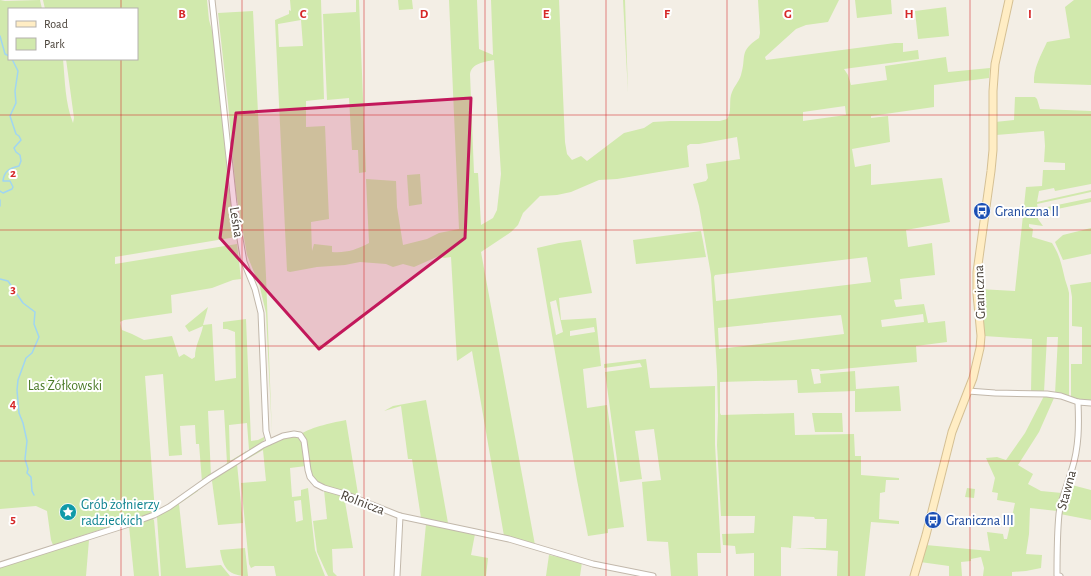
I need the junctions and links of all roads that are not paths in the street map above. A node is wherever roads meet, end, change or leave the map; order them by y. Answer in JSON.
{"nodes":[{"id":1,"x":212,"y":0,"type":"edge"},
{"id":2,"x":1009,"y":0,"type":"edge"},
{"id":3,"x":968,"y":391,"type":"junction"},
{"id":4,"x":1078,"y":402,"type":"junction"},
{"id":5,"x":1091,"y":403,"type":"edge"},
{"id":6,"x":269,"y":442,"type":"junction"},
{"id":7,"x":400,"y":516,"type":"junction"},
{"id":8,"x":0,"y":565,"type":"edge"},
{"id":9,"x":397,"y":576,"type":"edge"},
{"id":10,"x":653,"y":576,"type":"edge"},
{"id":11,"x":914,"y":576,"type":"edge"},
{"id":12,"x":1060,"y":576,"type":"edge"}],
"edges":[{"from":1,"to":6,"type":"street","name":"Leśna"},
{"from":2,"to":3,"type":"street","name":"Graniczna"},
{"from":3,"to":4,"type":"street"},
{"from":3,"to":11,"type":"street","name":"Graniczna"},
{"from":4,"to":5,"type":"street"},
{"from":4,"to":12,"type":"street","name":"Stawna"},
{"from":6,"to":7,"type":"street","name":"Rolnicza"},
{"from":6,"to":8,"type":"street","name":"Rolnicza"},
{"from":7,"to":9,"type":"street"},
{"from":7,"to":10,"type":"street","name":"Rolnicza"}]}
